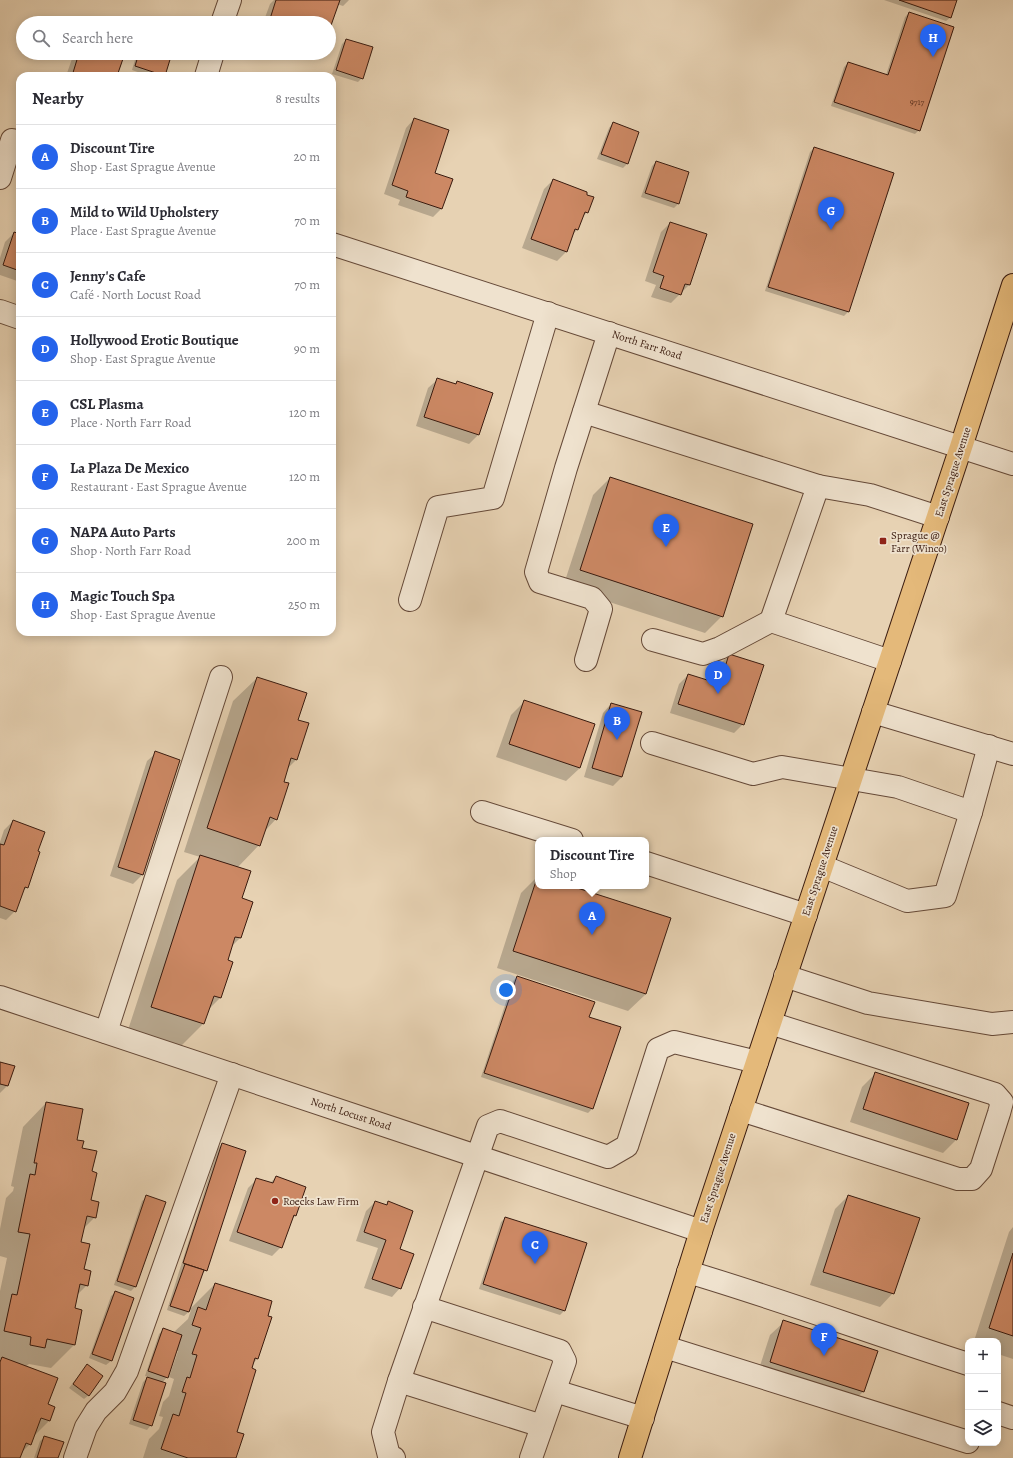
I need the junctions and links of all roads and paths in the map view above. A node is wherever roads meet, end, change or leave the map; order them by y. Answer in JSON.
{"nodes":[{"id":1,"x":230,"y":0,"type":"edge"},
{"id":2,"x":224,"y":16,"type":"edge"},
{"id":3,"x":211,"y":60,"type":"edge"},
{"id":4,"x":207,"y":72,"type":"edge"},
{"id":5,"x":11,"y":139,"type":"edge"},
{"id":6,"x":0,"y":178,"type":"edge"},
{"id":7,"x":336,"y":245,"type":"edge"},
{"id":8,"x":1013,"y":285,"type":"edge"},
{"id":9,"x":0,"y":311,"type":"edge"},
{"id":10,"x":548,"y":313,"type":"junction"},
{"id":11,"x":16,"y":317,"type":"edge"},
{"id":12,"x":609,"y":333,"type":"junction"},
{"id":13,"x":584,"y":412,"type":"junction"},
{"id":14,"x":961,"y":447,"type":"junction"},
{"id":15,"x":1013,"y":464,"type":"edge"},
{"id":16,"x":818,"y":486,"type":"junction"},
{"id":17,"x":938,"y":517,"type":"junction"},
{"id":18,"x":410,"y":600,"type":"dead end"},
{"id":19,"x":771,"y":621,"type":"junction"},
{"id":20,"x":653,"y":640,"type":"dead end"},
{"id":21,"x":586,"y":660,"type":"dead end"},
{"id":22,"x":890,"y":661,"type":"junction"},
{"id":23,"x":221,"y":676,"type":"dead end"},
{"id":24,"x":873,"y":712,"type":"junction"},
{"id":25,"x":652,"y":743,"type":"dead end"},
{"id":26,"x":989,"y":746,"type":"junction"},
{"id":27,"x":1013,"y":754,"type":"edge"},
{"id":28,"x":851,"y":779,"type":"junction"},
{"id":29,"x":482,"y":812,"type":"dead end"},
{"id":30,"x":971,"y":812,"type":"junction"},
{"id":31,"x":562,"y":837,"type":"edge"},
{"id":32,"x":649,"y":864,"type":"edge"},
{"id":33,"x":822,"y":866,"type":"junction"},
{"id":34,"x":806,"y":915,"type":"junction"},
{"id":35,"x":785,"y":976,"type":"junction"},
{"id":36,"x":0,"y":997,"type":"edge"},
{"id":37,"x":1013,"y":1022,"type":"edge"},
{"id":38,"x":770,"y":1023,"type":"junction"},
{"id":39,"x":106,"y":1032,"type":"junction"},
{"id":40,"x":757,"y":1062,"type":"junction"},
{"id":41,"x":232,"y":1074,"type":"junction"},
{"id":42,"x":741,"y":1110,"type":"junction"},
{"id":43,"x":476,"y":1156,"type":"junction"},
{"id":44,"x":701,"y":1231,"type":"junction"},
{"id":45,"x":688,"y":1272,"type":"junction"},
{"id":46,"x":424,"y":1307,"type":"junction"},
{"id":47,"x":665,"y":1346,"type":"junction"},
{"id":48,"x":965,"y":1363,"type":"edge"},
{"id":49,"x":398,"y":1381,"type":"junction"},
{"id":50,"x":555,"y":1392,"type":"junction"},
{"id":51,"x":1001,"y":1414,"type":"edge"},
{"id":52,"x":643,"y":1418,"type":"junction"},
{"id":53,"x":1013,"y":1418,"type":"edge"},
{"id":54,"x":542,"y":1426,"type":"junction"},
{"id":55,"x":965,"y":1441,"type":"edge"},
{"id":56,"x":391,"y":1457,"type":"edge"},
{"id":57,"x":75,"y":1458,"type":"edge"},
{"id":58,"x":531,"y":1458,"type":"edge"},
{"id":59,"x":630,"y":1458,"type":"edge"}],
"edges":[{"from":1,"to":2,"type":"street"},
{"from":3,"to":4,"type":"street"},
{"from":5,"to":6,"type":"street"},
{"from":7,"to":10,"type":"street","name":"North Farr Road"},
{"from":8,"to":14,"type":"main road","name":"East Sprague Avenue"},
{"from":9,"to":11,"type":"street"},
{"from":10,"to":12,"type":"street","name":"North Farr Road"},
{"from":10,"to":18,"type":"street"},
{"from":12,"to":13,"type":"street"},
{"from":12,"to":14,"type":"street","name":"North Farr Road"},
{"from":13,"to":16,"type":"street"},
{"from":13,"to":21,"type":"street"},
{"from":14,"to":15,"type":"street","name":"North Farr Road"},
{"from":14,"to":17,"type":"main road","name":"East Sprague Avenue"},
{"from":16,"to":17,"type":"street"},
{"from":16,"to":19,"type":"street"},
{"from":17,"to":22,"type":"main road","name":"East Sprague Avenue"},
{"from":19,"to":20,"type":"street"},
{"from":19,"to":22,"type":"street"},
{"from":22,"to":24,"type":"main road","name":"East Sprague Avenue"},
{"from":23,"to":39,"type":"street"},
{"from":24,"to":26,"type":"street"},
{"from":24,"to":28,"type":"main road","name":"East Sprague Avenue"},
{"from":25,"to":28,"type":"street"},
{"from":26,"to":27,"type":"street"},
{"from":26,"to":30,"type":"street"},
{"from":28,"to":30,"type":"street"},
{"from":28,"to":33,"type":"main road","name":"East Sprague Avenue"},
{"from":29,"to":31,"type":"street"},
{"from":30,"to":33,"type":"street"},
{"from":32,"to":34,"type":"street"},
{"from":33,"to":34,"type":"main road","name":"East Sprague Avenue"},
{"from":34,"to":35,"type":"main road","name":"East Sprague Avenue"},
{"from":35,"to":37,"type":"street"},
{"from":35,"to":38,"type":"main road","name":"East Sprague Avenue"},
{"from":36,"to":39,"type":"street","name":"North Locust Road"},
{"from":38,"to":40,"type":"main road","name":"East Sprague Avenue"},
{"from":38,"to":42,"type":"street"},
{"from":39,"to":41,"type":"street","name":"North Locust Road"},
{"from":40,"to":42,"type":"main road","name":"East Sprague Avenue"},
{"from":40,"to":43,"type":"street"},
{"from":41,"to":43,"type":"street","name":"North Locust Road"},
{"from":41,"to":57,"type":"street"},
{"from":42,"to":44,"type":"main road","name":"East Sprague Avenue"},
{"from":43,"to":44,"type":"street","name":"North Locust Road"},
{"from":43,"to":46,"type":"street"},
{"from":44,"to":45,"type":"main road","name":"East Sprague Avenue"},
{"from":45,"to":47,"type":"main road","name":"East Sprague Avenue"},
{"from":45,"to":48,"type":"street"},
{"from":46,"to":49,"type":"street"},
{"from":46,"to":50,"type":"street"},
{"from":47,"to":52,"type":"main road","name":"East Sprague Avenue"},
{"from":47,"to":55,"type":"street"},
{"from":49,"to":54,"type":"street"},
{"from":49,"to":56,"type":"street"},
{"from":50,"to":52,"type":"street"},
{"from":50,"to":54,"type":"street"},
{"from":51,"to":53,"type":"street"},
{"from":52,"to":59,"type":"main road","name":"East Sprague Avenue"},
{"from":54,"to":58,"type":"street"}]}
